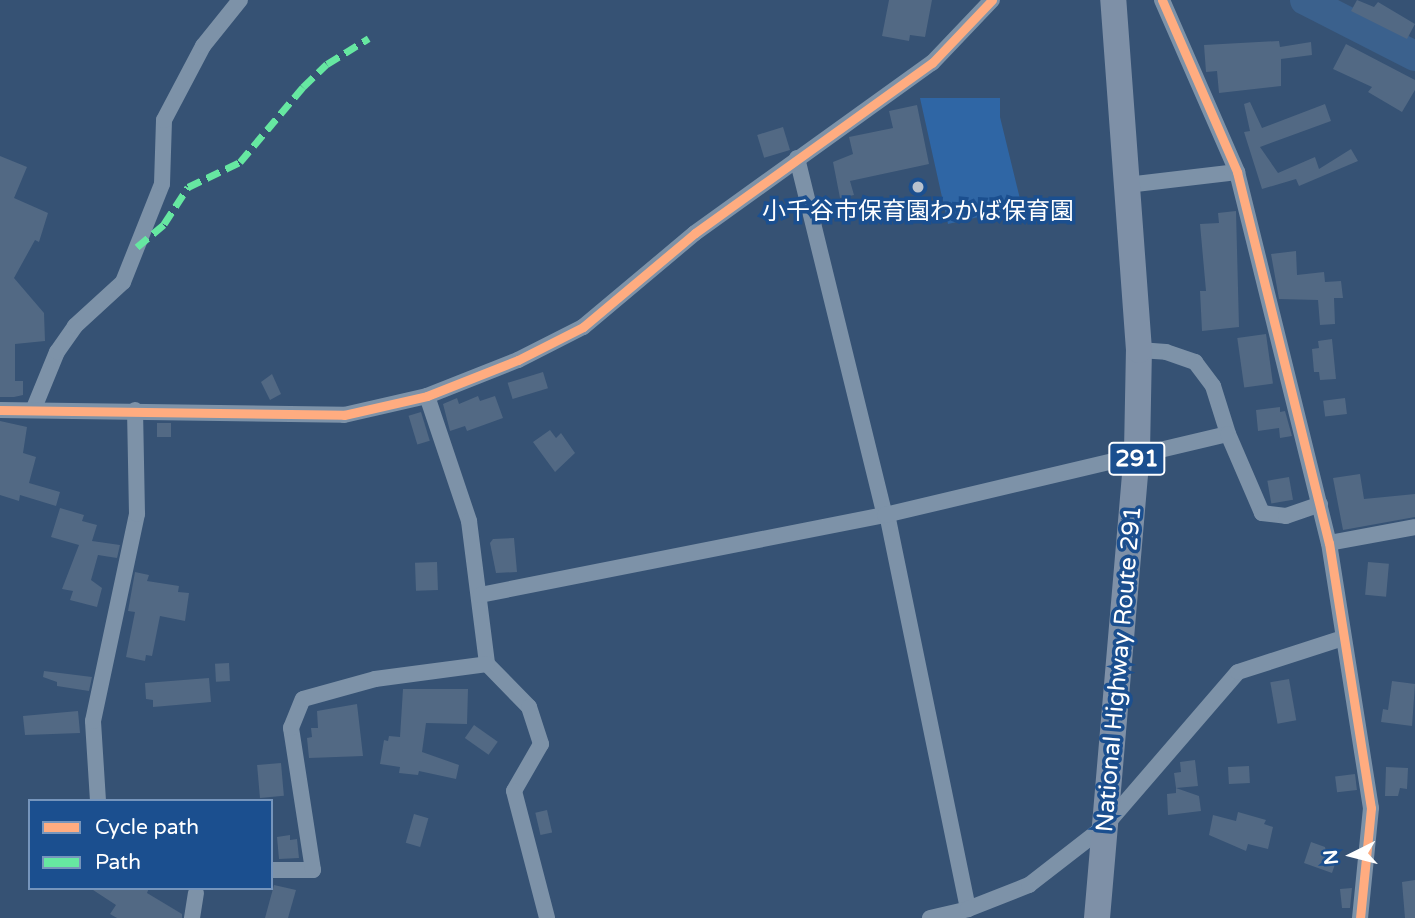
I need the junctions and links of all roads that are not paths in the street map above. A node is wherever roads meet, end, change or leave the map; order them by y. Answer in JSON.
{"nodes":[{"id":1,"x":240,"y":0,"type":"edge"},
{"id":2,"x":992,"y":0,"type":"edge"},
{"id":3,"x":1113,"y":0,"type":"edge"},
{"id":4,"x":1162,"y":0,"type":"edge"},
{"id":5,"x":797,"y":158,"type":"junction"},
{"id":6,"x":1237,"y":172,"type":"junction"},
{"id":7,"x":1127,"y":185,"type":"junction"},
{"id":8,"x":1139,"y":349,"type":"junction"},
{"id":9,"x":427,"y":396,"type":"junction"},
{"id":10,"x":34,"y":408,"type":"junction"},
{"id":11,"x":0,"y":410,"type":"edge"},
{"id":12,"x":135,"y":410,"type":"junction"},
{"id":13,"x":1228,"y":434,"type":"junction"},
{"id":14,"x":1137,"y":452,"type":"junction"},
{"id":15,"x":1320,"y":504,"type":"junction"},
{"id":16,"x":886,"y":514,"type":"junction"},
{"id":17,"x":1415,"y":527,"type":"edge"},
{"id":18,"x":1329,"y":543,"type":"junction"},
{"id":19,"x":480,"y":595,"type":"junction"},
{"id":20,"x":1343,"y":638,"type":"junction"},
{"id":21,"x":487,"y":664,"type":"junction"},
{"id":22,"x":98,"y":799,"type":"edge"},
{"id":23,"x":1105,"y":826,"type":"junction"},
{"id":24,"x":273,"y":870,"type":"edge"},
{"id":25,"x":196,"y":890,"type":"edge"},
{"id":26,"x":968,"y":909,"type":"junction"},
{"id":27,"x":192,"y":918,"type":"edge"},
{"id":28,"x":547,"y":918,"type":"edge"},
{"id":29,"x":930,"y":918,"type":"edge"},
{"id":30,"x":1097,"y":918,"type":"edge"},
{"id":31,"x":1360,"y":918,"type":"edge"}],
"edges":[{"from":1,"to":10,"type":"street"},
{"from":2,"to":5,"type":"street"},
{"from":3,"to":7,"type":"highway","name":"National Highway Route 291","number":"291"},
{"from":4,"to":6,"type":"street"},
{"from":5,"to":9,"type":"street"},
{"from":5,"to":16,"type":"street"},
{"from":6,"to":7,"type":"street"},
{"from":6,"to":15,"type":"street"},
{"from":7,"to":8,"type":"highway","name":"National Highway Route 291","number":"291"},
{"from":8,"to":13,"type":"street"},
{"from":8,"to":14,"type":"highway","name":"National Highway Route 291","number":"291"},
{"from":9,"to":12,"type":"street"},
{"from":9,"to":19,"type":"street"},
{"from":10,"to":11,"type":"street"},
{"from":10,"to":12,"type":"street"},
{"from":12,"to":22,"type":"street"},
{"from":13,"to":14,"type":"street"},
{"from":13,"to":15,"type":"street"},
{"from":14,"to":16,"type":"street"},
{"from":14,"to":23,"type":"highway","name":"National Highway Route 291","number":"291"},
{"from":15,"to":18,"type":"street"},
{"from":16,"to":19,"type":"street"},
{"from":16,"to":26,"type":"street"},
{"from":17,"to":18,"type":"street"},
{"from":18,"to":20,"type":"street"},
{"from":19,"to":21,"type":"street"},
{"from":20,"to":23,"type":"street"},
{"from":20,"to":31,"type":"street"},
{"from":21,"to":24,"type":"street"},
{"from":21,"to":28,"type":"street"},
{"from":23,"to":26,"type":"street"},
{"from":23,"to":30,"type":"highway","name":"National Highway Route 291","number":"291"},
{"from":25,"to":27,"type":"street"},
{"from":26,"to":29,"type":"street"}]}
